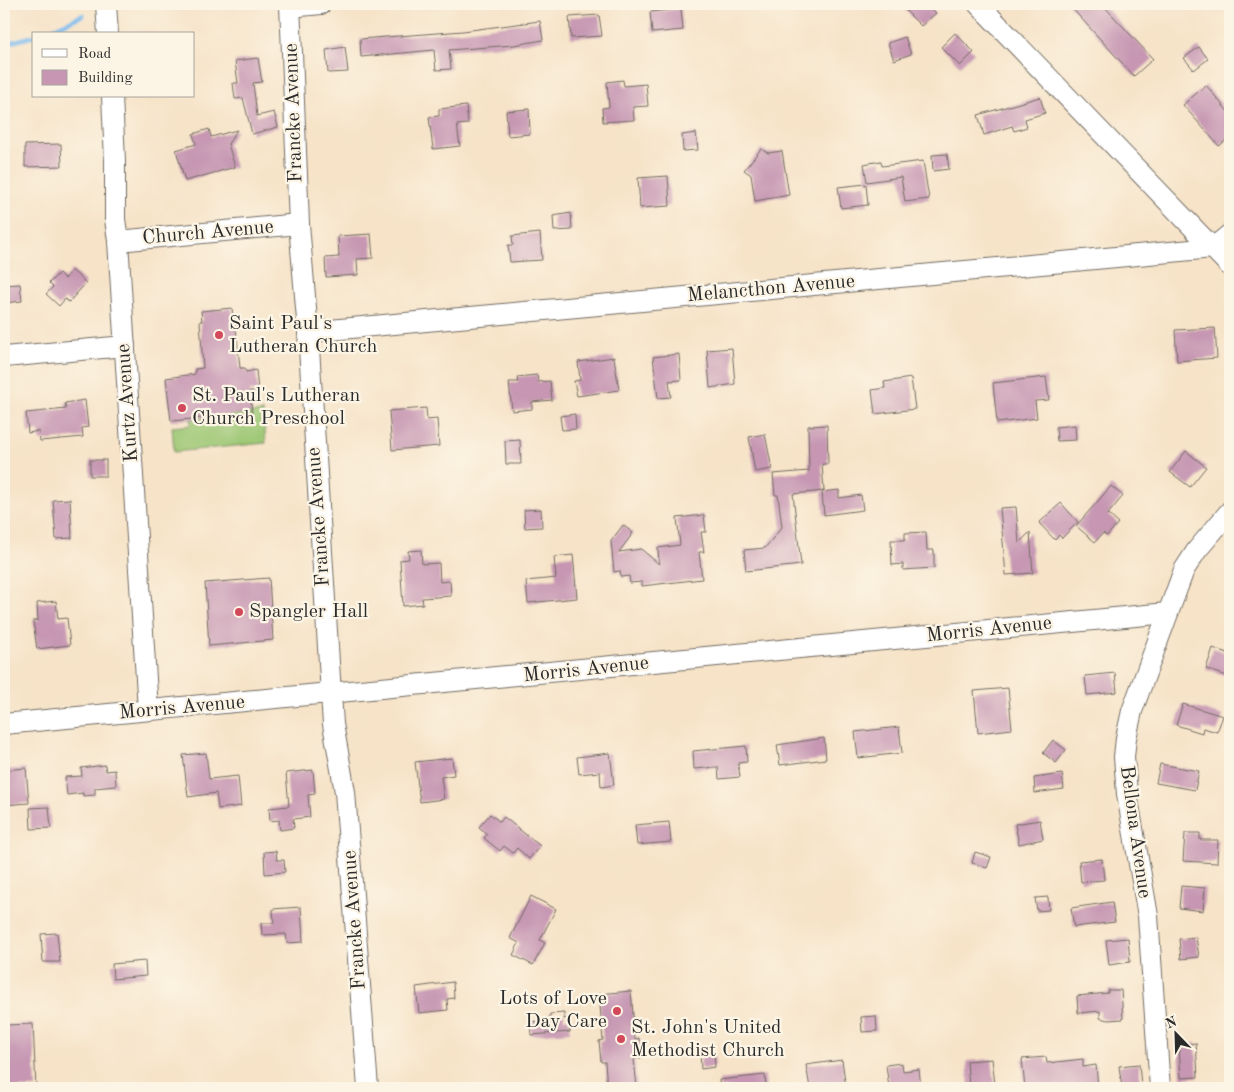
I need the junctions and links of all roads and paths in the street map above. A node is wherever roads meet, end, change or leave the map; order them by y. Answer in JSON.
{"nodes":[{"id":1,"x":106,"y":4,"type":"edge"},
{"id":2,"x":321,"y":4,"type":"edge"},
{"id":3,"x":978,"y":4,"type":"edge"},
{"id":4,"x":290,"y":5,"type":"edge"},
{"id":5,"x":108,"y":32,"type":"edge"},
{"id":6,"x":112,"y":98,"type":"edge"},
{"id":7,"x":298,"y":224,"type":"junction"},
{"id":8,"x":1230,"y":234,"type":"edge"},
{"id":9,"x":118,"y":241,"type":"junction"},
{"id":10,"x":1213,"y":248,"type":"junction"},
{"id":11,"x":1230,"y":266,"type":"edge"},
{"id":12,"x":308,"y":332,"type":"junction"},
{"id":13,"x":125,"y":346,"type":"junction"},
{"id":14,"x":4,"y":357,"type":"edge"},
{"id":15,"x":1230,"y":511,"type":"edge"},
{"id":16,"x":1167,"y":613,"type":"junction"},
{"id":17,"x":331,"y":694,"type":"junction"},
{"id":18,"x":148,"y":710,"type":"junction"},
{"id":19,"x":4,"y":724,"type":"edge"},
{"id":20,"x":368,"y":1088,"type":"edge"},
{"id":21,"x":1160,"y":1088,"type":"edge"}],
"edges":[{"from":1,"to":5,"type":"street"},
{"from":2,"to":4,"type":"street"},
{"from":3,"to":10,"type":"street"},
{"from":4,"to":7,"type":"street","name":"Francke Avenue"},
{"from":6,"to":9,"type":"street","name":"Kurtz Avenue"},
{"from":7,"to":9,"type":"street","name":"Church Avenue"},
{"from":7,"to":12,"type":"street","name":"Francke Avenue"},
{"from":8,"to":10,"type":"street"},
{"from":9,"to":13,"type":"street","name":"Kurtz Avenue"},
{"from":10,"to":11,"type":"street"},
{"from":10,"to":12,"type":"street","name":"Melancthon Avenue"},
{"from":12,"to":17,"type":"street","name":"Francke Avenue"},
{"from":13,"to":14,"type":"street"},
{"from":13,"to":18,"type":"street","name":"Kurtz Avenue"},
{"from":15,"to":16,"type":"street","name":"Bellona Avenue"},
{"from":16,"to":17,"type":"street","name":"Morris Avenue"},
{"from":16,"to":21,"type":"street","name":"Bellona Avenue"},
{"from":17,"to":18,"type":"street","name":"Morris Avenue"},
{"from":17,"to":20,"type":"street","name":"Francke Avenue"},
{"from":18,"to":19,"type":"street","name":"Morris Avenue"}]}
